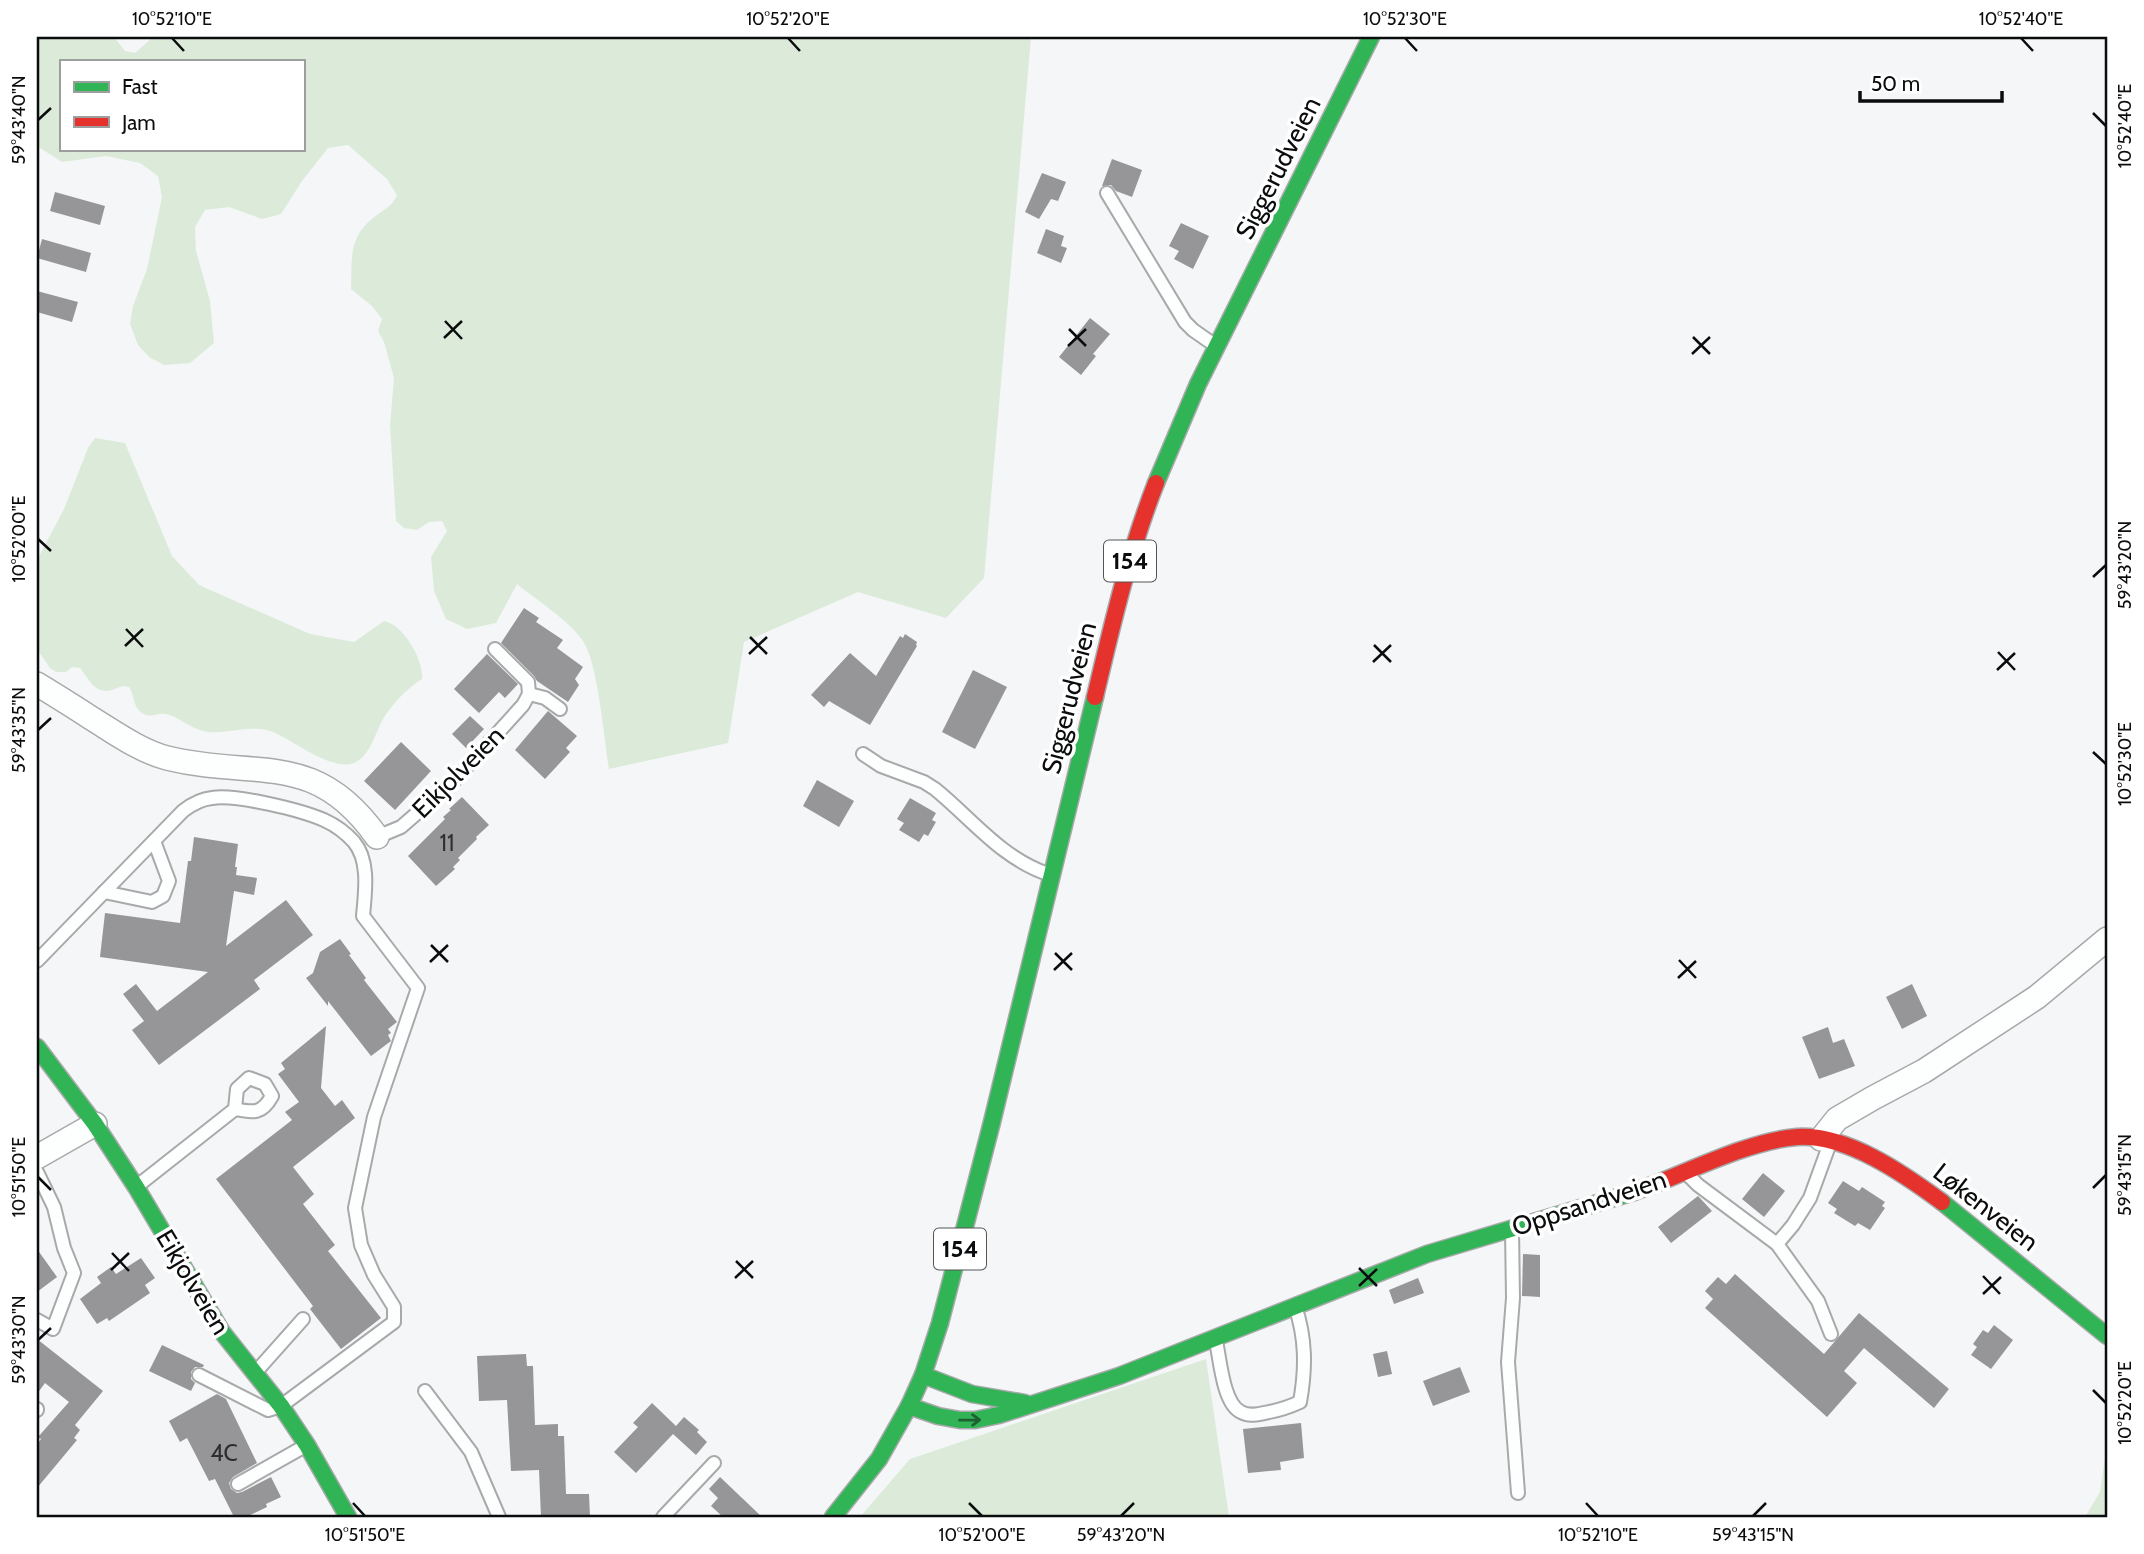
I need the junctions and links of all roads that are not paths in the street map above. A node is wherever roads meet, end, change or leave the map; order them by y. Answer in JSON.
{"nodes":[{"id":1,"x":1371,"y":37,"type":"edge"},
{"id":2,"x":1107,"y":193,"type":"dead end"},
{"id":3,"x":1216,"y":346,"type":"junction"},
{"id":4,"x":495,"y":649,"type":"dead end"},
{"id":5,"x":37,"y":684,"type":"edge"},
{"id":6,"x":529,"y":694,"type":"junction"},
{"id":7,"x":560,"y":709,"type":"dead end"},
{"id":8,"x":863,"y":754,"type":"dead end"},
{"id":9,"x":366,"y":840,"type":"junction"},
{"id":10,"x":154,"y":841,"type":"junction"},
{"id":11,"x":1052,"y":876,"type":"junction"},
{"id":12,"x":104,"y":892,"type":"junction"},
{"id":13,"x":2107,"y":939,"type":"edge"},
{"id":14,"x":37,"y":961,"type":"edge"},
{"id":15,"x":37,"y":1047,"type":"edge"},
{"id":16,"x":235,"y":1109,"type":"dead end"},
{"id":17,"x":95,"y":1124,"type":"junction"},
{"id":18,"x":1826,"y":1140,"type":"junction"},
{"id":19,"x":37,"y":1157,"type":"edge"},
{"id":20,"x":37,"y":1172,"type":"edge"},
{"id":21,"x":1686,"y":1173,"type":"junction"},
{"id":22,"x":136,"y":1187,"type":"junction"},
{"id":23,"x":1512,"y":1228,"type":"junction"},
{"id":24,"x":1777,"y":1244,"type":"junction"},
{"id":25,"x":1295,"y":1306,"type":"junction"},
{"id":26,"x":303,"y":1319,"type":"dead end"},
{"id":27,"x":37,"y":1320,"type":"edge"},
{"id":28,"x":1830,"y":1334,"type":"dead end"},
{"id":29,"x":2107,"y":1336,"type":"edge"},
{"id":30,"x":1216,"y":1338,"type":"junction"},
{"id":31,"x":254,"y":1374,"type":"junction"},
{"id":32,"x":199,"y":1375,"type":"dead end"},
{"id":33,"x":923,"y":1375,"type":"junction"},
{"id":34,"x":425,"y":1391,"type":"dead end"},
{"id":35,"x":1031,"y":1404,"type":"junction"},
{"id":36,"x":281,"y":1406,"type":"junction"},
{"id":37,"x":909,"y":1406,"type":"junction"},
{"id":38,"x":307,"y":1445,"type":"junction"},
{"id":39,"x":714,"y":1463,"type":"dead end"},
{"id":40,"x":238,"y":1484,"type":"dead end"},
{"id":41,"x":1518,"y":1493,"type":"dead end"},
{"id":42,"x":348,"y":1517,"type":"edge"},
{"id":43,"x":499,"y":1517,"type":"edge"},
{"id":44,"x":663,"y":1517,"type":"edge"},
{"id":45,"x":834,"y":1517,"type":"edge"}],
"edges":[{"from":1,"to":3,"type":"main road","name":"Siggerudveien","number":"154"},
{"from":2,"to":3,"type":"lane"},
{"from":3,"to":11,"type":"main road","name":"Siggerudveien","number":"154"},
{"from":4,"to":6,"type":"lane"},
{"from":5,"to":9,"type":"street"},
{"from":6,"to":7,"type":"lane"},
{"from":6,"to":9,"type":"lane","name":"Eikjolveien"},
{"from":8,"to":11,"type":"lane"},
{"from":9,"to":10,"type":"lane"},
{"from":9,"to":36,"type":"lane"},
{"from":10,"to":12,"type":"lane"},
{"from":10,"to":12,"type":"lane"},
{"from":11,"to":33,"type":"main road","name":"Siggerudveien","number":"154"},
{"from":12,"to":14,"type":"lane"},
{"from":13,"to":18,"type":"street"},
{"from":15,"to":17,"type":"main road","name":"Eikjolveien"},
{"from":16,"to":22,"type":"lane"},
{"from":17,"to":19,"type":"street"},
{"from":17,"to":22,"type":"main road","name":"Eikjolveien"},
{"from":18,"to":21,"type":"main road","name":"Oppsandveien"},
{"from":18,"to":24,"type":"lane"},
{"from":18,"to":29,"type":"main road","name":"Løkenveien"},
{"from":20,"to":27,"type":"lane"},
{"from":21,"to":23,"type":"main road","name":"Oppsandveien"},
{"from":21,"to":24,"type":"lane"},
{"from":22,"to":31,"type":"main road","name":"Eikjolveien"},
{"from":23,"to":25,"type":"main road","name":"Oppsandveien"},
{"from":23,"to":41,"type":"lane"},
{"from":24,"to":28,"type":"lane"},
{"from":25,"to":30,"type":"main road","name":"Oppsandveien"},
{"from":25,"to":30,"type":"lane"},
{"from":26,"to":31,"type":"lane"},
{"from":30,"to":35,"type":"main road","name":"Oppsandveien"},
{"from":31,"to":36,"type":"main road","name":"Eikjolveien"},
{"from":32,"to":36,"type":"lane"},
{"from":33,"to":35,"type":"main road","name":"Oppsandveien"},
{"from":33,"to":37,"type":"main road","name":"Siggerudveien","number":"154"},
{"from":34,"to":43,"type":"lane"},
{"from":37,"to":35,"type":"main road","name":"Oppsandveien","one_way":true},
{"from":36,"to":38,"type":"main road","name":"Eikjolveien"},
{"from":37,"to":45,"type":"main road","number":"154"},
{"from":38,"to":40,"type":"lane"},
{"from":38,"to":42,"type":"main road","name":"Eikjolveien"},
{"from":39,"to":44,"type":"lane"}]}
